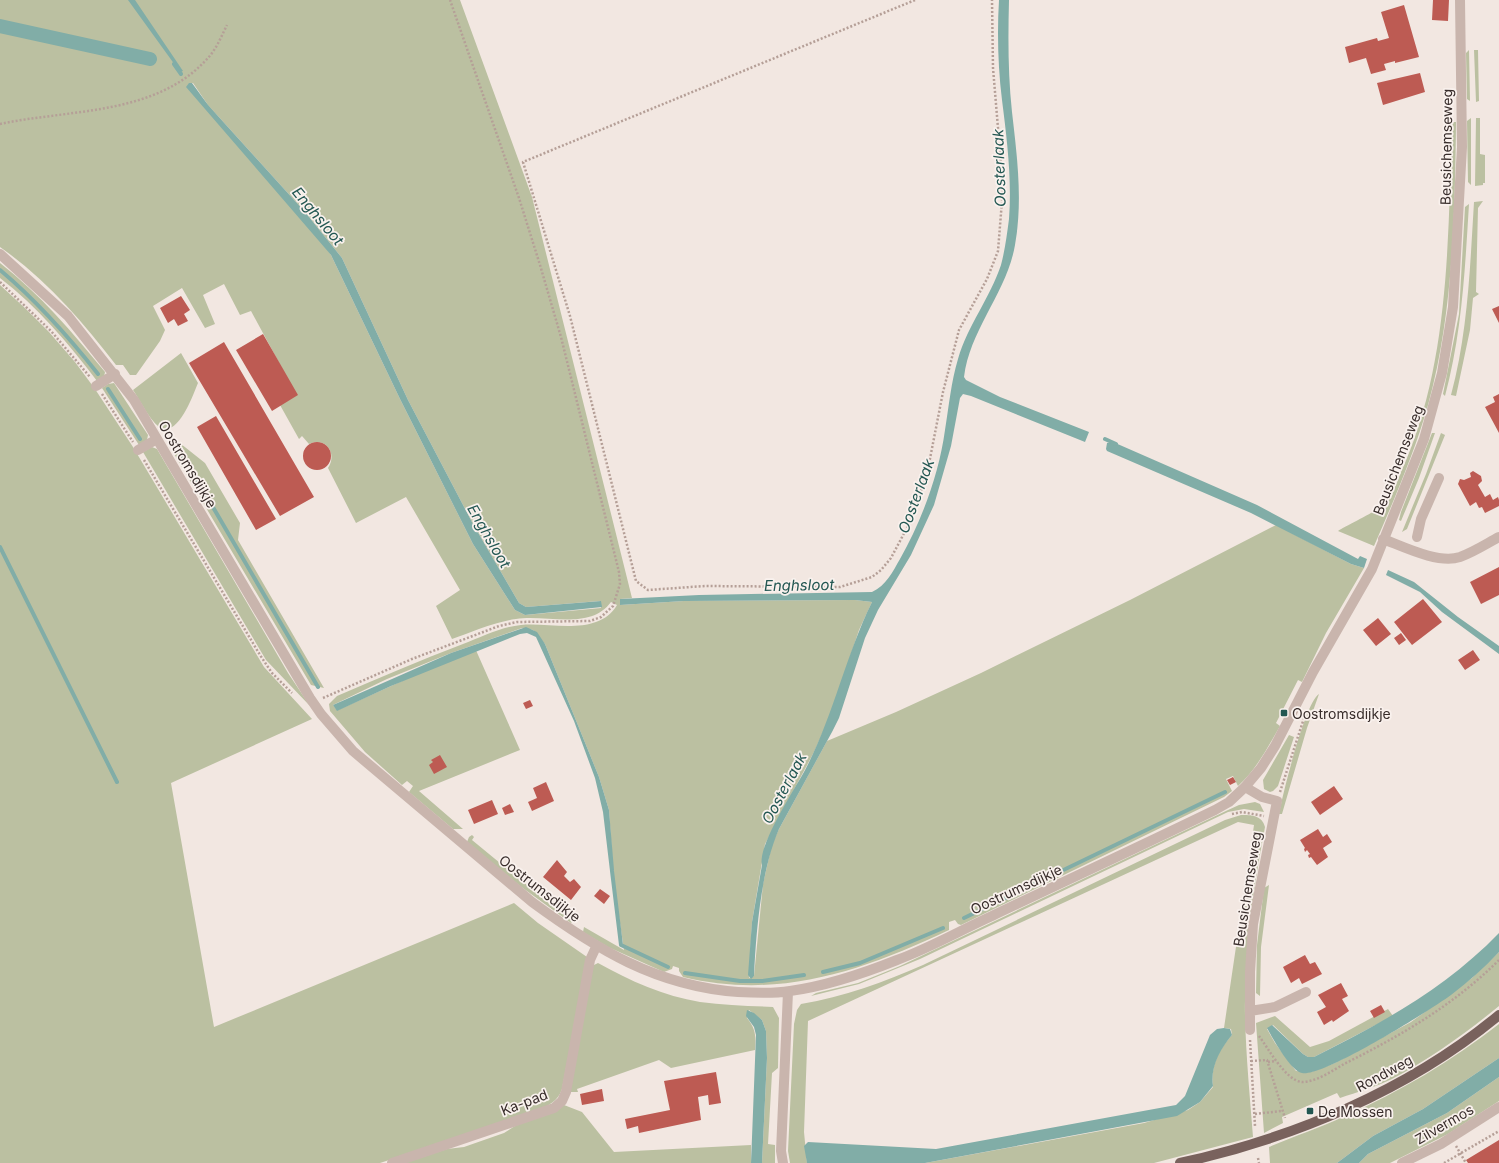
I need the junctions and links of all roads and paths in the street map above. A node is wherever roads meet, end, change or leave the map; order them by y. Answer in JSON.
{"nodes":[{"id":1,"x":450,"y":0,"type":"edge"},
{"id":2,"x":915,"y":0,"type":"edge"},
{"id":3,"x":992,"y":0,"type":"edge"},
{"id":4,"x":1460,"y":0,"type":"edge"},
{"id":5,"x":227,"y":25,"type":"dead end"},
{"id":6,"x":0,"y":124,"type":"edge"},
{"id":7,"x":0,"y":254,"type":"edge"},
{"id":8,"x":0,"y":282,"type":"edge"},
{"id":9,"x":115,"y":374,"type":"junction"},
{"id":10,"x":96,"y":386,"type":"junction"},
{"id":11,"x":157,"y":439,"type":"junction"},
{"id":12,"x":138,"y":450,"type":"junction"},
{"id":13,"x":1439,"y":478,"type":"dead end"},
{"id":14,"x":1417,"y":537,"type":"dead end"},
{"id":15,"x":1499,"y":537,"type":"edge"},
{"id":16,"x":1383,"y":539,"type":"junction"},
{"id":17,"x":297,"y":698,"type":"dead end"},
{"id":18,"x":313,"y":703,"type":"junction"},
{"id":19,"x":1307,"y":711,"type":"dead end"},
{"id":20,"x":321,"y":714,"type":"joint"},
{"id":21,"x":1245,"y":787,"type":"junction"},
{"id":22,"x":1277,"y":801,"type":"junction"},
{"id":23,"x":596,"y":947,"type":"junction"},
{"id":24,"x":1499,"y":960,"type":"edge"},
{"id":25,"x":788,"y":992,"type":"junction"},
{"id":26,"x":1306,"y":992,"type":"dead end"},
{"id":27,"x":1250,"y":1011,"type":"junction"},
{"id":28,"x":1499,"y":1015,"type":"edge"},
{"id":29,"x":1250,"y":1030,"type":"joint"},
{"id":30,"x":1250,"y":1044,"type":"dead end"},
{"id":31,"x":1251,"y":1061,"type":"junction"},
{"id":32,"x":1276,"y":1061,"type":"junction"},
{"id":33,"x":1268,"y":1062,"type":"junction"},
{"id":34,"x":1499,"y":1107,"type":"edge"},
{"id":35,"x":1282,"y":1111,"type":"junction"},
{"id":36,"x":1255,"y":1114,"type":"junction"},
{"id":37,"x":1285,"y":1118,"type":"dead end"},
{"id":38,"x":1255,"y":1126,"type":"dead end"},
{"id":39,"x":1499,"y":1131,"type":"edge"},
{"id":40,"x":1451,"y":1138,"type":"junction"},
{"id":41,"x":1461,"y":1154,"type":"junction"},
{"id":42,"x":1258,"y":1158,"type":"dead end"},
{"id":43,"x":392,"y":1163,"type":"edge"},
{"id":44,"x":783,"y":1163,"type":"edge"},
{"id":45,"x":1180,"y":1163,"type":"edge"},
{"id":46,"x":1258,"y":1163,"type":"edge"},
{"id":47,"x":1402,"y":1163,"type":"edge"},
{"id":48,"x":1444,"y":1163,"type":"edge"},
{"id":49,"x":1466,"y":1163,"type":"edge"}],
"edges":[{"from":1,"to":18,"type":"path"},
{"from":2,"to":3,"type":"path"},
{"from":4,"to":16,"type":"street","name":"Beusichemseweg"},
{"from":5,"to":6,"type":"path"},
{"from":7,"to":9,"type":"street","name":"Oostromsdijkje"},
{"from":8,"to":10,"type":"path"},
{"from":9,"to":10,"type":"street"},
{"from":9,"to":11,"type":"street","name":"Oostromsdijkje"},
{"from":10,"to":12,"type":"path"},
{"from":11,"to":12,"type":"street"},
{"from":11,"to":18,"type":"street","name":"Oostromsdijkje"},
{"from":12,"to":17,"type":"path"},
{"from":13,"to":14,"type":"street"},
{"from":15,"to":16,"type":"street"},
{"from":16,"to":21,"type":"street","name":"Beusichemseweg"},
{"from":18,"to":20,"type":"street","name":"Oostromsdijkje"},
{"from":19,"to":22,"type":"path"},
{"from":20,"to":23,"type":"street","name":"Oostrumsdijkje"},
{"from":21,"to":22,"type":"street"},
{"from":21,"to":25,"type":"street","name":"Oostrumsdijkje"},
{"from":22,"to":27,"type":"street","name":"Beusichemseweg"},
{"from":23,"to":25,"type":"street","name":"Oostrumsdijkje"},
{"from":23,"to":43,"type":"street","name":"Ka-pad"},
{"from":24,"to":32,"type":"path"},
{"from":25,"to":44,"type":"street"},
{"from":26,"to":27,"type":"street"},
{"from":27,"to":29,"type":"street","name":"Beusichemseweg"},
{"from":28,"to":45,"type":"main road","name":"Rondweg"},
{"from":29,"to":32,"type":"path"},
{"from":30,"to":31,"type":"path"},
{"from":31,"to":33,"type":"path"},
{"from":31,"to":36,"type":"path"},
{"from":32,"to":33,"type":"path"},
{"from":33,"to":35,"type":"path"},
{"from":34,"to":40,"type":"street","name":"Zilvermos"},
{"from":35,"to":36,"type":"path"},
{"from":35,"to":37,"type":"path"},
{"from":36,"to":38,"type":"path"},
{"from":39,"to":41,"type":"path"},
{"from":40,"to":41,"type":"path"},
{"from":40,"to":47,"type":"street","name":"Zilvermos"},
{"from":41,"to":48,"type":"path"},
{"from":41,"to":49,"type":"path"},
{"from":42,"to":46,"type":"path"}]}
